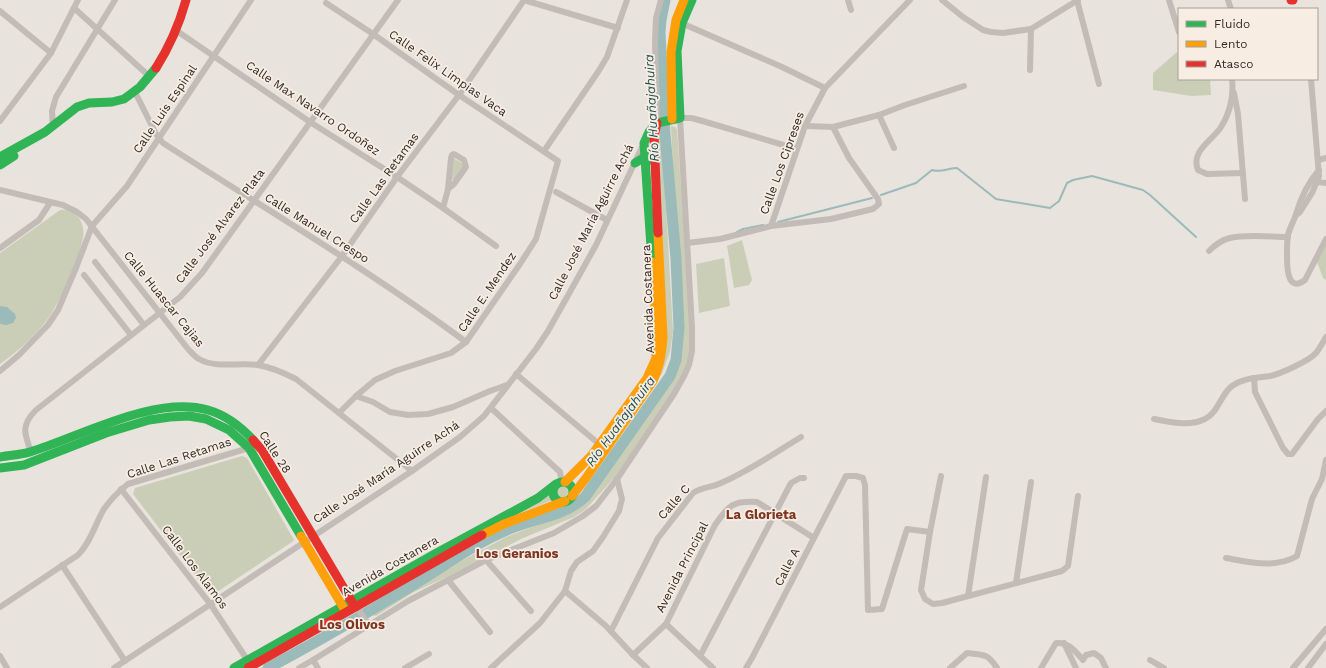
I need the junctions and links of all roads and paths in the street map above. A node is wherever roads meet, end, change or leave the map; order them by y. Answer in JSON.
{"nodes":[{"id":1,"x":78,"y":0,"type":"edge"},
{"id":2,"x":114,"y":0,"type":"edge"},
{"id":3,"x":186,"y":0,"type":"edge"},
{"id":4,"x":251,"y":0,"type":"edge"},
{"id":5,"x":398,"y":0,"type":"edge"},
{"id":6,"x":524,"y":0,"type":"edge"},
{"id":7,"x":627,"y":0,"type":"edge"},
{"id":8,"x":661,"y":0,"type":"edge"},
{"id":9,"x":684,"y":0,"type":"edge"},
{"id":10,"x":692,"y":0,"type":"edge"},
{"id":11,"x":848,"y":0,"type":"edge"},
{"id":12,"x":910,"y":0,"type":"edge"},
{"id":13,"x":942,"y":0,"type":"edge"},
{"id":14,"x":1078,"y":0,"type":"edge"},
{"id":15,"x":1169,"y":0,"type":"edge"},
{"id":16,"x":326,"y":3,"type":"dead end"},
{"id":17,"x":74,"y":8,"type":"junction"},
{"id":18,"x":851,"y":10,"type":"dead end"},
{"id":19,"x":0,"y":11,"type":"edge"},
{"id":20,"x":679,"y":22,"type":"junction"},
{"id":21,"x":618,"y":28,"type":"junction"},
{"id":22,"x":1031,"y":29,"type":"junction"},
{"id":23,"x":1178,"y":29,"type":"edge"},
{"id":24,"x":98,"y":30,"type":"junction"},
{"id":25,"x":177,"y":31,"type":"junction"},
{"id":26,"x":373,"y":34,"type":"junction"},
{"id":27,"x":51,"y":53,"type":"junction"},
{"id":28,"x":214,"y":55,"type":"junction"},
{"id":29,"x":1030,"y":70,"type":"dead end"},
{"id":30,"x":149,"y":76,"type":"junction"},
{"id":31,"x":1232,"y":80,"type":"edge"},
{"id":32,"x":1311,"y":80,"type":"edge"},
{"id":33,"x":1099,"y":84,"type":"dead end"},
{"id":34,"x":964,"y":86,"type":"dead end"},
{"id":35,"x":825,"y":88,"type":"junction"},
{"id":36,"x":1233,"y":90,"type":"junction"},
{"id":37,"x":135,"y":92,"type":"junction"},
{"id":38,"x":459,"y":95,"type":"junction"},
{"id":39,"x":879,"y":115,"type":"junction"},
{"id":40,"x":668,"y":120,"type":"junction"},
{"id":41,"x":0,"y":121,"type":"edge"},
{"id":42,"x":310,"y":122,"type":"junction"},
{"id":43,"x":805,"y":126,"type":"junction"},
{"id":44,"x":833,"y":127,"type":"junction"},
{"id":45,"x":51,"y":128,"type":"junction"},
{"id":46,"x":158,"y":138,"type":"junction"},
{"id":47,"x":644,"y":143,"type":"junction"},
{"id":48,"x":894,"y":148,"type":"dead end"},
{"id":49,"x":796,"y":149,"type":"junction"},
{"id":50,"x":544,"y":151,"type":"junction"},
{"id":51,"x":0,"y":157,"type":"edge"},
{"id":52,"x":645,"y":157,"type":"junction"},
{"id":53,"x":1326,"y":158,"type":"edge"},
{"id":54,"x":1318,"y":160,"type":"junction"},
{"id":55,"x":558,"y":161,"type":"joint"},
{"id":56,"x":655,"y":162,"type":"junction"},
{"id":57,"x":635,"y":163,"type":"junction"},
{"id":58,"x":0,"y":165,"type":"edge"},
{"id":59,"x":1319,"y":170,"type":"junction"},
{"id":60,"x":1243,"y":174,"type":"junction"},
{"id":61,"x":397,"y":177,"type":"junction"},
{"id":62,"x":1317,"y":182,"type":"junction"},
{"id":63,"x":1326,"y":183,"type":"edge"},
{"id":64,"x":448,"y":189,"type":"junction"},
{"id":65,"x":0,"y":190,"type":"edge"},
{"id":66,"x":556,"y":192,"type":"dead end"},
{"id":67,"x":1245,"y":198,"type":"dead end"},
{"id":68,"x":254,"y":201,"type":"junction"},
{"id":69,"x":50,"y":203,"type":"junction"},
{"id":70,"x":443,"y":208,"type":"junction"},
{"id":71,"x":1296,"y":215,"type":"junction"},
{"id":72,"x":607,"y":220,"type":"junction"},
{"id":73,"x":92,"y":226,"type":"junction"},
{"id":74,"x":771,"y":226,"type":"junction"},
{"id":75,"x":1288,"y":237,"type":"junction"},
{"id":76,"x":1326,"y":239,"type":"edge"},
{"id":77,"x":687,"y":243,"type":"junction"},
{"id":78,"x":496,"y":246,"type":"dead end"},
{"id":79,"x":0,"y":248,"type":"edge"},
{"id":80,"x":1209,"y":251,"type":"dead end"},
{"id":81,"x":342,"y":256,"type":"junction"},
{"id":82,"x":95,"y":262,"type":"dead end"},
{"id":83,"x":84,"y":275,"type":"dead end"},
{"id":84,"x":159,"y":313,"type":"junction"},
{"id":85,"x":144,"y":325,"type":"junction"},
{"id":86,"x":131,"y":335,"type":"junction"},
{"id":87,"x":1326,"y":337,"type":"edge"},
{"id":88,"x":466,"y":342,"type":"junction"},
{"id":89,"x":258,"y":365,"type":"junction"},
{"id":90,"x":0,"y":371,"type":"edge"},
{"id":91,"x":516,"y":374,"type":"junction"},
{"id":92,"x":1254,"y":378,"type":"junction"},
{"id":93,"x":507,"y":385,"type":"junction"},
{"id":94,"x":356,"y":396,"type":"junction"},
{"id":95,"x":491,"y":408,"type":"junction"},
{"id":96,"x":1326,"y":411,"type":"edge"},
{"id":97,"x":339,"y":413,"type":"junction"},
{"id":98,"x":1154,"y":419,"type":"dead end"},
{"id":99,"x":113,"y":427,"type":"junction"},
{"id":100,"x":801,"y":437,"type":"dead end"},
{"id":101,"x":599,"y":444,"type":"junction"},
{"id":102,"x":252,"y":445,"type":"junction"},
{"id":103,"x":31,"y":452,"type":"junction"},
{"id":104,"x":0,"y":457,"type":"edge"},
{"id":105,"x":1326,"y":460,"type":"edge"},
{"id":106,"x":34,"y":461,"type":"junction"},
{"id":107,"x":0,"y":468,"type":"edge"},
{"id":108,"x":412,"y":471,"type":"junction"},
{"id":109,"x":941,"y":476,"type":"dead end"},
{"id":110,"x":804,"y":478,"type":"dead end"},
{"id":111,"x":986,"y":478,"type":"dead end"},
{"id":112,"x":617,"y":479,"type":"junction"},
{"id":113,"x":561,"y":482,"type":"junction"},
{"id":114,"x":1031,"y":482,"type":"dead end"},
{"id":115,"x":275,"y":483,"type":"junction"},
{"id":116,"x":122,"y":489,"type":"junction"},
{"id":117,"x":1078,"y":496,"type":"dead end"},
{"id":118,"x":569,"y":499,"type":"junction"},
{"id":119,"x":775,"y":514,"type":"junction"},
{"id":120,"x":930,"y":532,"type":"junction"},
{"id":121,"x":312,"y":536,"type":"junction"},
{"id":122,"x":814,"y":538,"type":"junction"},
{"id":123,"x":304,"y":542,"type":"junction"},
{"id":124,"x":1226,"y":558,"type":"dead end"},
{"id":125,"x":486,"y":560,"type":"junction"},
{"id":126,"x":62,"y":565,"type":"junction"},
{"id":127,"x":448,"y":580,"type":"junction"},
{"id":128,"x":1016,"y":583,"type":"junction"},
{"id":129,"x":565,"y":591,"type":"junction"},
{"id":130,"x":968,"y":596,"type":"junction"},
{"id":131,"x":211,"y":605,"type":"junction"},
{"id":132,"x":355,"y":606,"type":"junction"},
{"id":133,"x":0,"y":608,"type":"edge"},
{"id":134,"x":344,"y":609,"type":"junction"},
{"id":135,"x":531,"y":612,"type":"dead end"},
{"id":136,"x":666,"y":624,"type":"junction"},
{"id":137,"x":369,"y":625,"type":"junction"},
{"id":138,"x":1326,"y":629,"type":"edge"},
{"id":139,"x":610,"y":631,"type":"junction"},
{"id":140,"x":490,"y":632,"type":"dead end"},
{"id":141,"x":1064,"y":643,"type":"junction"},
{"id":142,"x":1326,"y":644,"type":"edge"},
{"id":143,"x":428,"y":654,"type":"dead end"},
{"id":144,"x":633,"y":655,"type":"junction"},
{"id":145,"x":0,"y":656,"type":"edge"},
{"id":146,"x":700,"y":656,"type":"junction"},
{"id":147,"x":313,"y":660,"type":"junction"},
{"id":148,"x":1150,"y":660,"type":"dead end"},
{"id":149,"x":125,"y":661,"type":"junction"},
{"id":150,"x":249,"y":665,"type":"edge"},
{"id":151,"x":7,"y":668,"type":"edge"},
{"id":152,"x":114,"y":668,"type":"edge"},
{"id":153,"x":234,"y":668,"type":"edge"},
{"id":154,"x":298,"y":668,"type":"edge"},
{"id":155,"x":318,"y":668,"type":"edge"},
{"id":156,"x":405,"y":668,"type":"edge"},
{"id":157,"x":491,"y":668,"type":"edge"},
{"id":158,"x":647,"y":668,"type":"edge"},
{"id":159,"x":713,"y":668,"type":"edge"},
{"id":160,"x":746,"y":668,"type":"edge"},
{"id":161,"x":950,"y":668,"type":"edge"},
{"id":162,"x":997,"y":668,"type":"edge"},
{"id":163,"x":1041,"y":668,"type":"edge"},
{"id":164,"x":1076,"y":668,"type":"edge"},
{"id":165,"x":1106,"y":668,"type":"edge"},
{"id":166,"x":1164,"y":668,"type":"edge"},
{"id":167,"x":1293,"y":668,"type":"edge"},
{"id":168,"x":1308,"y":668,"type":"edge"}],
"edges":[{"from":1,"to":17,"type":"street"},
{"from":2,"to":24,"type":"street"},
{"from":3,"to":25,"type":"main road"},
{"from":4,"to":28,"type":"street","name":"Calle Luis Espinal"},
{"from":5,"to":26,"type":"street","name":"Calle José Alvarez Plata"},
{"from":6,"to":21,"type":"street"},
{"from":6,"to":38,"type":"street","name":"Calle Las Retamas"},
{"from":7,"to":21,"type":"street"},
{"from":8,"to":40,"type":"street"},
{"from":9,"to":20,"type":"main road","name":"Avenida Costanera"},
{"from":10,"to":20,"type":"main road","name":"Avenida Costanera"},
{"from":11,"to":18,"type":"street"},
{"from":12,"to":35,"type":"street","name":"Calle Los Cipreses"},
{"from":13,"to":22,"type":"street"},
{"from":14,"to":22,"type":"street"},
{"from":14,"to":33,"type":"street"},
{"from":15,"to":23,"type":"street"},
{"from":16,"to":26,"type":"street","name":"Calle Felix Limpias Vaca"},
{"from":17,"to":24,"type":"street"},
{"from":17,"to":27,"type":"street"},
{"from":19,"to":27,"type":"street"},
{"from":20,"to":35,"type":"street"},
{"from":20,"to":40,"type":"main road","name":"Avenida Costanera"},
{"from":21,"to":50,"type":"street"},
{"from":22,"to":29,"type":"street"},
{"from":24,"to":30,"type":"street"},
{"from":24,"to":45,"type":"street"},
{"from":25,"to":28,"type":"street","name":"Calle Max Navarro Ordoñez"},
{"from":25,"to":30,"type":"main road"},
{"from":26,"to":38,"type":"street","name":"Calle Felix Limpias Vaca"},
{"from":26,"to":42,"type":"street","name":"Calle José Alvarez Plata"},
{"from":27,"to":41,"type":"street"},
{"from":28,"to":42,"type":"street","name":"Calle Max Navarro Ordoñez"},
{"from":28,"to":46,"type":"street","name":"Calle Luis Espinal"},
{"from":30,"to":37,"type":"main road"},
{"from":31,"to":36,"type":"street"},
{"from":32,"to":54,"type":"street"},
{"from":34,"to":39,"type":"street"},
{"from":35,"to":43,"type":"street","name":"Calle Los Cipreses"},
{"from":36,"to":60,"type":"street"},
{"from":36,"to":60,"type":"street"},
{"from":37,"to":45,"type":"main road"},
{"from":37,"to":46,"type":"street","name":"Calle Manuel Crespo"},
{"from":38,"to":50,"type":"street","name":"Calle Felix Limpias Vaca"},
{"from":38,"to":61,"type":"street","name":"Calle Las Retamas"},
{"from":39,"to":44,"type":"street"},
{"from":39,"to":48,"type":"street"},
{"from":40,"to":47,"type":"main road","name":"Calle José María Aguirre Achá"},
{"from":40,"to":49,"type":"street"},
{"from":40,"to":56,"type":"main road","name":"Avenida Costanera"},
{"from":40,"to":77,"type":"street"},
{"from":42,"to":61,"type":"street","name":"Calle Max Navarro Ordoñez"},
{"from":42,"to":68,"type":"street","name":"Calle José Alvarez Plata"},
{"from":43,"to":44,"type":"street"},
{"from":43,"to":49,"type":"street","name":"Calle Los Cipreses"},
{"from":44,"to":74,"type":"street"},
{"from":45,"to":51,"type":"main road"},
{"from":45,"to":58,"type":"main road"},
{"from":46,"to":68,"type":"street","name":"Calle Manuel Crespo"},
{"from":46,"to":73,"type":"street","name":"Calle Luis Espinal"},
{"from":47,"to":52,"type":"main road","name":"Avenida Costanera"},
{"from":47,"to":57,"type":"street","name":"Calle José María Aguirre Achá"},
{"from":49,"to":74,"type":"street","name":"Calle Los Cipreses"},
{"from":50,"to":55,"type":"street","name":"Calle Felix Limpias Vaca"},
{"from":52,"to":56,"type":"main road"},
{"from":52,"to":57,"type":"main road"},
{"from":52,"to":101,"type":"main road","name":"Avenida Costanera"},
{"from":53,"to":54,"type":"street"},
{"from":54,"to":59,"type":"street"},
{"from":55,"to":88,"type":"street","name":"Calle E. Mendez"},
{"from":56,"to":118,"type":"main road","name":"Avenida Costanera"},
{"from":57,"to":72,"type":"street","name":"Calle José María Aguirre Achá"},
{"from":59,"to":62,"type":"street"},
{"from":59,"to":71,"type":"street"},
{"from":60,"to":67,"type":"street"},
{"from":61,"to":70,"type":"street","name":"Calle Max Navarro Ordoñez"},
{"from":61,"to":81,"type":"street","name":"Calle Las Retamas"},
{"from":62,"to":63,"type":"street"},
{"from":62,"to":71,"type":"street"},
{"from":64,"to":64,"type":"street"},
{"from":64,"to":70,"type":"street"},
{"from":65,"to":69,"type":"street","name":"Calle Huascar Cajias"},
{"from":66,"to":72,"type":"street"},
{"from":68,"to":81,"type":"street","name":"Calle Manuel Crespo"},
{"from":68,"to":84,"type":"street","name":"Calle José Alvarez Plata"},
{"from":69,"to":73,"type":"street","name":"Calle Huascar Cajias"},
{"from":69,"to":79,"type":"street"},
{"from":70,"to":78,"type":"street","name":"Calle Max Navarro Ordoñez"},
{"from":71,"to":75,"type":"street"},
{"from":72,"to":91,"type":"street","name":"Calle José María Aguirre Achá"},
{"from":73,"to":84,"type":"street","name":"Calle Huascar Cajias"},
{"from":73,"to":90,"type":"street"},
{"from":74,"to":77,"type":"street"},
{"from":75,"to":76,"type":"street"},
{"from":75,"to":80,"type":"street"},
{"from":77,"to":112,"type":"street"},
{"from":81,"to":88,"type":"street","name":"Calle Manuel Crespo"},
{"from":81,"to":89,"type":"street","name":"Calle Las Retamas"},
{"from":82,"to":85,"type":"street"},
{"from":83,"to":86,"type":"street"},
{"from":84,"to":85,"type":"street","name":"Calle José Alvarez Plata"},
{"from":84,"to":89,"type":"street","name":"Calle Huascar Cajias"},
{"from":85,"to":86,"type":"street","name":"Calle José Alvarez Plata"},
{"from":86,"to":103,"type":"street","name":"Calle José Alvarez Plata"},
{"from":87,"to":92,"type":"street"},
{"from":88,"to":94,"type":"street","name":"Calle E. Mendez"},
{"from":89,"to":97,"type":"street","name":"Calle Huascar Cajias"},
{"from":91,"to":93,"type":"street","name":"Calle José María Aguirre Achá"},
{"from":91,"to":101,"type":"street"},
{"from":92,"to":96,"type":"street"},
{"from":92,"to":98,"type":"street"},
{"from":93,"to":94,"type":"street"},
{"from":93,"to":95,"type":"street","name":"Calle José María Aguirre Achá"},
{"from":94,"to":97,"type":"street","name":"Calle E. Mendez"},
{"from":95,"to":108,"type":"street","name":"Calle José María Aguirre Achá"},
{"from":95,"to":113,"type":"street"},
{"from":97,"to":108,"type":"street","name":"Calle Huascar Cajias"},
{"from":99,"to":102,"type":"main road","name":"Calle 28"},
{"from":99,"to":103,"type":"main road","name":"Calle 28"},
{"from":99,"to":106,"type":"main road","name":"Calle 28"},
{"from":100,"to":139,"type":"street","name":"Calle C"},
{"from":101,"to":113,"type":"main road","name":"Avenida Costanera"},
{"from":102,"to":115,"type":"main road","name":"Calle 28"},
{"from":102,"to":116,"type":"street","name":"Calle Las Retamas"},
{"from":103,"to":104,"type":"main road","name":"Calle 28"},
{"from":103,"to":106,"type":"main road"},
{"from":105,"to":124,"type":"street"},
{"from":106,"to":107,"type":"main road","name":"Calle 28"},
{"from":108,"to":121,"type":"street","name":"Calle José María Aguirre Achá"},
{"from":109,"to":120,"type":"street"},
{"from":110,"to":119,"type":"street"},
{"from":111,"to":130,"type":"street"},
{"from":112,"to":125,"type":"street"},
{"from":112,"to":129,"type":"street"},
{"from":113,"to":118,"type":"main road"},
{"from":113,"to":118,"type":"main road"},
{"from":113,"to":132,"type":"main road","name":"Avenida Costanera"},
{"from":114,"to":128,"type":"street"},
{"from":115,"to":121,"type":"main road","name":"Calle 28"},
{"from":115,"to":123,"type":"main road","name":"Calle 28"},
{"from":116,"to":126,"type":"street","name":"Calle Las Retamas"},
{"from":116,"to":131,"type":"street","name":"Calle Los Alamos"},
{"from":117,"to":128,"type":"street"},
{"from":118,"to":132,"type":"main road","name":"Avenida Costanera"},
{"from":119,"to":122,"type":"street","name":"Avenida Principal"},
{"from":119,"to":136,"type":"street","name":"Avenida Principal"},
{"from":119,"to":146,"type":"street"},
{"from":120,"to":122,"type":"street","name":"Calle A"},
{"from":120,"to":130,"type":"street"},
{"from":121,"to":123,"type":"street","name":"Calle José María Aguirre Achá"},
{"from":121,"to":132,"type":"main road","name":"Calle 28"},
{"from":122,"to":160,"type":"street","name":"Calle A"},
{"from":123,"to":131,"type":"street","name":"Calle José María Aguirre Achá"},
{"from":123,"to":134,"type":"main road","name":"Calle 28"},
{"from":125,"to":127,"type":"street"},
{"from":125,"to":135,"type":"street"},
{"from":126,"to":133,"type":"street","name":"Calle Las Retamas"},
{"from":126,"to":149,"type":"street"},
{"from":127,"to":137,"type":"street"},
{"from":127,"to":140,"type":"street"},
{"from":128,"to":130,"type":"street"},
{"from":129,"to":139,"type":"street"},
{"from":129,"to":157,"type":"street"},
{"from":131,"to":149,"type":"street","name":"Calle José María Aguirre Achá"},
{"from":131,"to":150,"type":"street","name":"Calle Los Alamos"},
{"from":132,"to":134,"type":"main road","name":"Avenida Costanera"},
{"from":132,"to":137,"type":"street","name":"Calle 28"},
{"from":134,"to":150,"type":"main road","name":"Avenida Costanera"},
{"from":136,"to":144,"type":"street","name":"Avenida Principal"},
{"from":136,"to":146,"type":"street"},
{"from":137,"to":147,"type":"street"},
{"from":138,"to":167,"type":"street"},
{"from":139,"to":144,"type":"street"},
{"from":141,"to":163,"type":"street"},
{"from":141,"to":164,"type":"street"},
{"from":141,"to":165,"type":"street"},
{"from":142,"to":168,"type":"street"},
{"from":143,"to":156,"type":"street"},
{"from":144,"to":158,"type":"street"},
{"from":145,"to":151,"type":"street"},
{"from":146,"to":159,"type":"street"},
{"from":147,"to":154,"type":"street"},
{"from":147,"to":155,"type":"street"},
{"from":148,"to":166,"type":"street"},
{"from":149,"to":152,"type":"street","name":"Calle José María Aguirre Achá"},
{"from":150,"to":153,"type":"main road","name":"Avenida Costanera"},
{"from":161,"to":162,"type":"street"}]}
